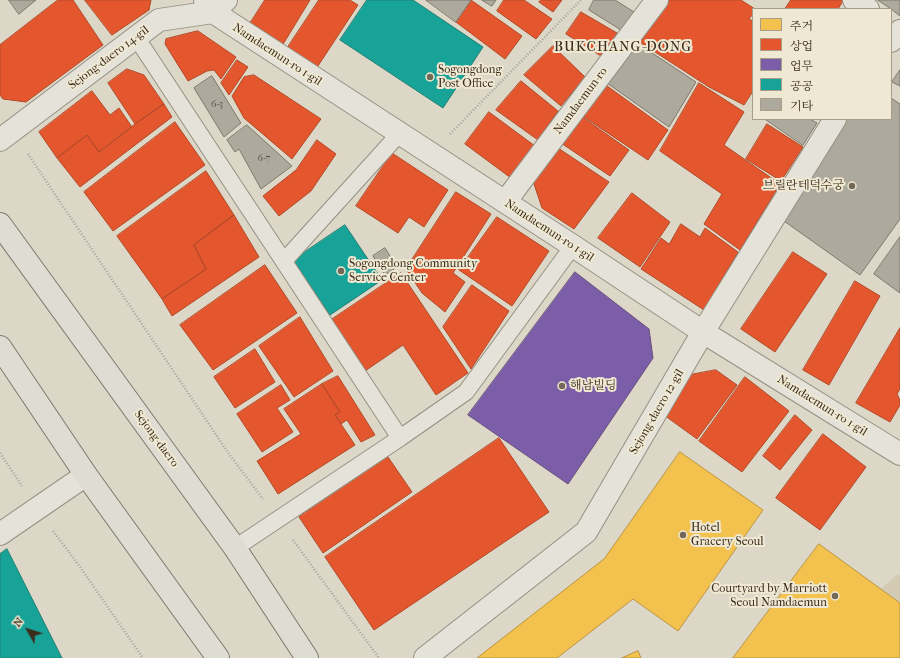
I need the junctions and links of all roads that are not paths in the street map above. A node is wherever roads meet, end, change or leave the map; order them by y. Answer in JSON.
{"nodes":[{"id":1,"x":657,"y":0,"type":"edge"},
{"id":2,"x":854,"y":0,"type":"edge"},
{"id":3,"x":215,"y":4,"type":"edge"},
{"id":4,"x":866,"y":8,"type":"edge"},
{"id":5,"x":900,"y":30,"type":"edge"},
{"id":6,"x":136,"y":37,"type":"junction"},
{"id":7,"x":892,"y":40,"type":"edge"},
{"id":8,"x":834,"y":120,"type":"edge"},
{"id":9,"x":399,"y":134,"type":"junction"},
{"id":10,"x":6,"y":135,"type":"edge"},
{"id":11,"x":505,"y":202,"type":"junction"},
{"id":12,"x":0,"y":224,"type":"edge"},
{"id":13,"x":573,"y":246,"type":"junction"},
{"id":14,"x":284,"y":261,"type":"junction"},
{"id":15,"x":703,"y":332,"type":"junction"},
{"id":16,"x":0,"y":347,"type":"edge"},
{"id":17,"x":400,"y":438,"type":"junction"},
{"id":18,"x":900,"y":454,"type":"edge"},
{"id":19,"x":86,"y":475,"type":"junction"},
{"id":20,"x":0,"y":534,"type":"edge"},
{"id":21,"x":235,"y":548,"type":"junction"},
{"id":22,"x":218,"y":658,"type":"edge"},
{"id":23,"x":307,"y":658,"type":"edge"},
{"id":24,"x":426,"y":658,"type":"edge"}],
"edges":[{"from":1,"to":11,"type":"street","name":"Namdaemun-ro"},
{"from":2,"to":4,"type":"street"},
{"from":3,"to":6,"type":"street","name":"Sejong-daero 14-gil"},
{"from":3,"to":9,"type":"street","name":"Namdaemun-ro 1-gil"},
{"from":5,"to":7,"type":"street"},
{"from":6,"to":10,"type":"street","name":"Sejong-daero 14-gil"},
{"from":6,"to":14,"type":"lane"},
{"from":8,"to":15,"type":"street","name":"Sejong-daero 12-gil"},
{"from":9,"to":11,"type":"street","name":"Namdaemun-ro 1-gil"},
{"from":9,"to":14,"type":"lane"},
{"from":11,"to":13,"type":"street","name":"Namdaemun-ro 1-gil"},
{"from":12,"to":21,"type":"main road","name":"Sejong-daero"},
{"from":13,"to":15,"type":"street","name":"Namdaemun-ro 1-gil"},
{"from":13,"to":17,"type":"lane"},
{"from":14,"to":17,"type":"lane"},
{"from":15,"to":18,"type":"street","name":"Namdaemun-ro 1-gil"},
{"from":15,"to":24,"type":"street","name":"Sejong-daero 12-gil"},
{"from":16,"to":19,"type":"main road"},
{"from":17,"to":21,"type":"lane"},
{"from":19,"to":20,"type":"street"},
{"from":19,"to":22,"type":"main road"},
{"from":21,"to":23,"type":"main road","name":"Sejong-daero"}]}
